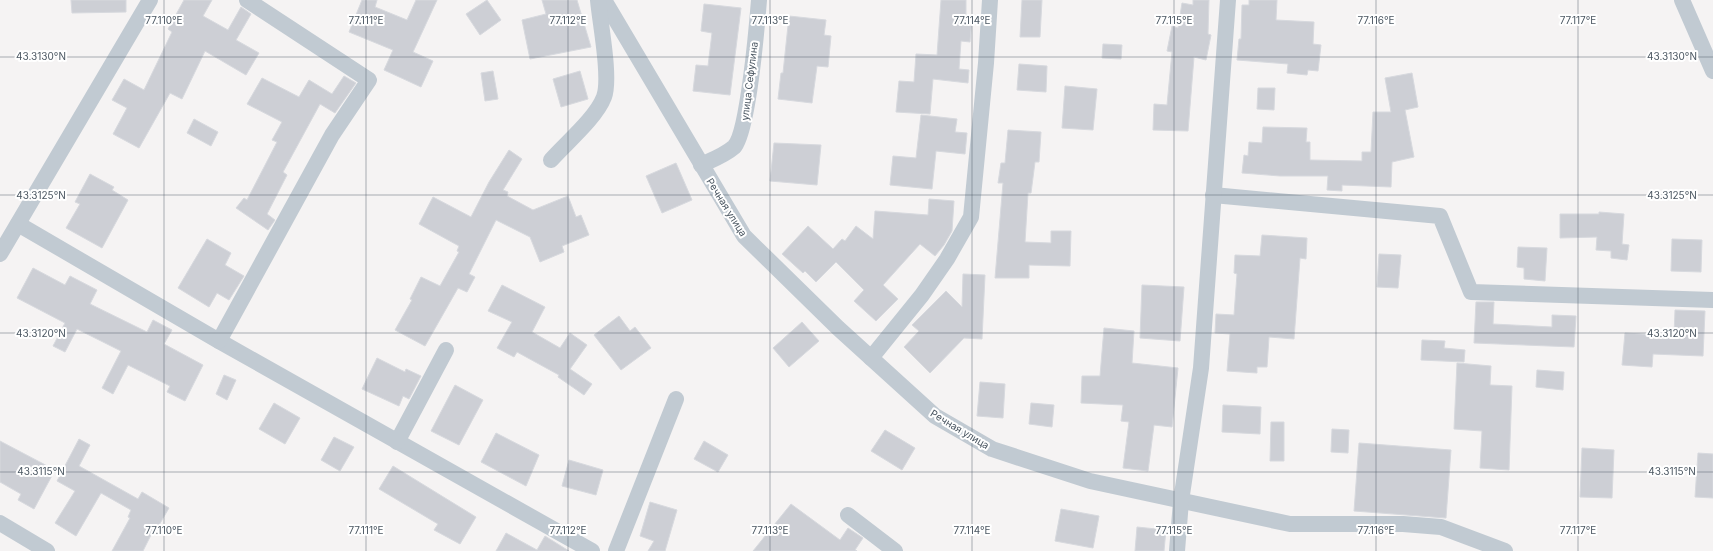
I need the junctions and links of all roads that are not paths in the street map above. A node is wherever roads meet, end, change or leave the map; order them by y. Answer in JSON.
{"nodes":[{"id":1,"x":150,"y":0,"type":"edge"},
{"id":2,"x":247,"y":0,"type":"edge"},
{"id":3,"x":598,"y":0,"type":"edge"},
{"id":4,"x":604,"y":0,"type":"edge"},
{"id":5,"x":759,"y":0,"type":"edge"},
{"id":6,"x":990,"y":0,"type":"edge"},
{"id":7,"x":1228,"y":0,"type":"edge"},
{"id":8,"x":1682,"y":0,"type":"edge"},
{"id":9,"x":1713,"y":71,"type":"edge"},
{"id":10,"x":551,"y":160,"type":"dead end"},
{"id":11,"x":701,"y":165,"type":"junction"},
{"id":12,"x":1214,"y":195,"type":"junction"},
{"id":13,"x":18,"y":224,"type":"junction"},
{"id":14,"x":0,"y":254,"type":"edge"},
{"id":15,"x":1713,"y":300,"type":"edge"},
{"id":16,"x":219,"y":341,"type":"junction"},
{"id":17,"x":446,"y":350,"type":"dead end"},
{"id":18,"x":871,"y":358,"type":"junction"},
{"id":19,"x":676,"y":399,"type":"dead end"},
{"id":20,"x":397,"y":442,"type":"junction"},
{"id":21,"x":1181,"y":501,"type":"junction"},
{"id":22,"x":848,"y":515,"type":"dead end"},
{"id":23,"x":0,"y":523,"type":"edge"},
{"id":24,"x":46,"y":551,"type":"edge"},
{"id":25,"x":592,"y":551,"type":"edge"},
{"id":26,"x":616,"y":551,"type":"edge"},
{"id":27,"x":895,"y":551,"type":"edge"},
{"id":28,"x":1177,"y":551,"type":"edge"},
{"id":29,"x":1505,"y":551,"type":"edge"}],
"edges":[{"from":1,"to":13,"type":"street"},
{"from":2,"to":16,"type":"street"},
{"from":3,"to":10,"type":"street"},
{"from":4,"to":11,"type":"street","name":"Речная улица"},
{"from":5,"to":11,"type":"street","name":"улица Сефулина"},
{"from":6,"to":18,"type":"street"},
{"from":7,"to":12,"type":"street"},
{"from":8,"to":9,"type":"street"},
{"from":11,"to":18,"type":"street","name":"Речная улица"},
{"from":12,"to":15,"type":"street"},
{"from":12,"to":21,"type":"street"},
{"from":13,"to":14,"type":"street"},
{"from":13,"to":16,"type":"street"},
{"from":16,"to":20,"type":"street"},
{"from":17,"to":20,"type":"street"},
{"from":18,"to":21,"type":"street","name":"Речная улица"},
{"from":19,"to":26,"type":"street"},
{"from":20,"to":25,"type":"street"},
{"from":21,"to":28,"type":"street"},
{"from":21,"to":29,"type":"street","name":"Речная улица"},
{"from":22,"to":27,"type":"street"},
{"from":23,"to":24,"type":"street"}]}
